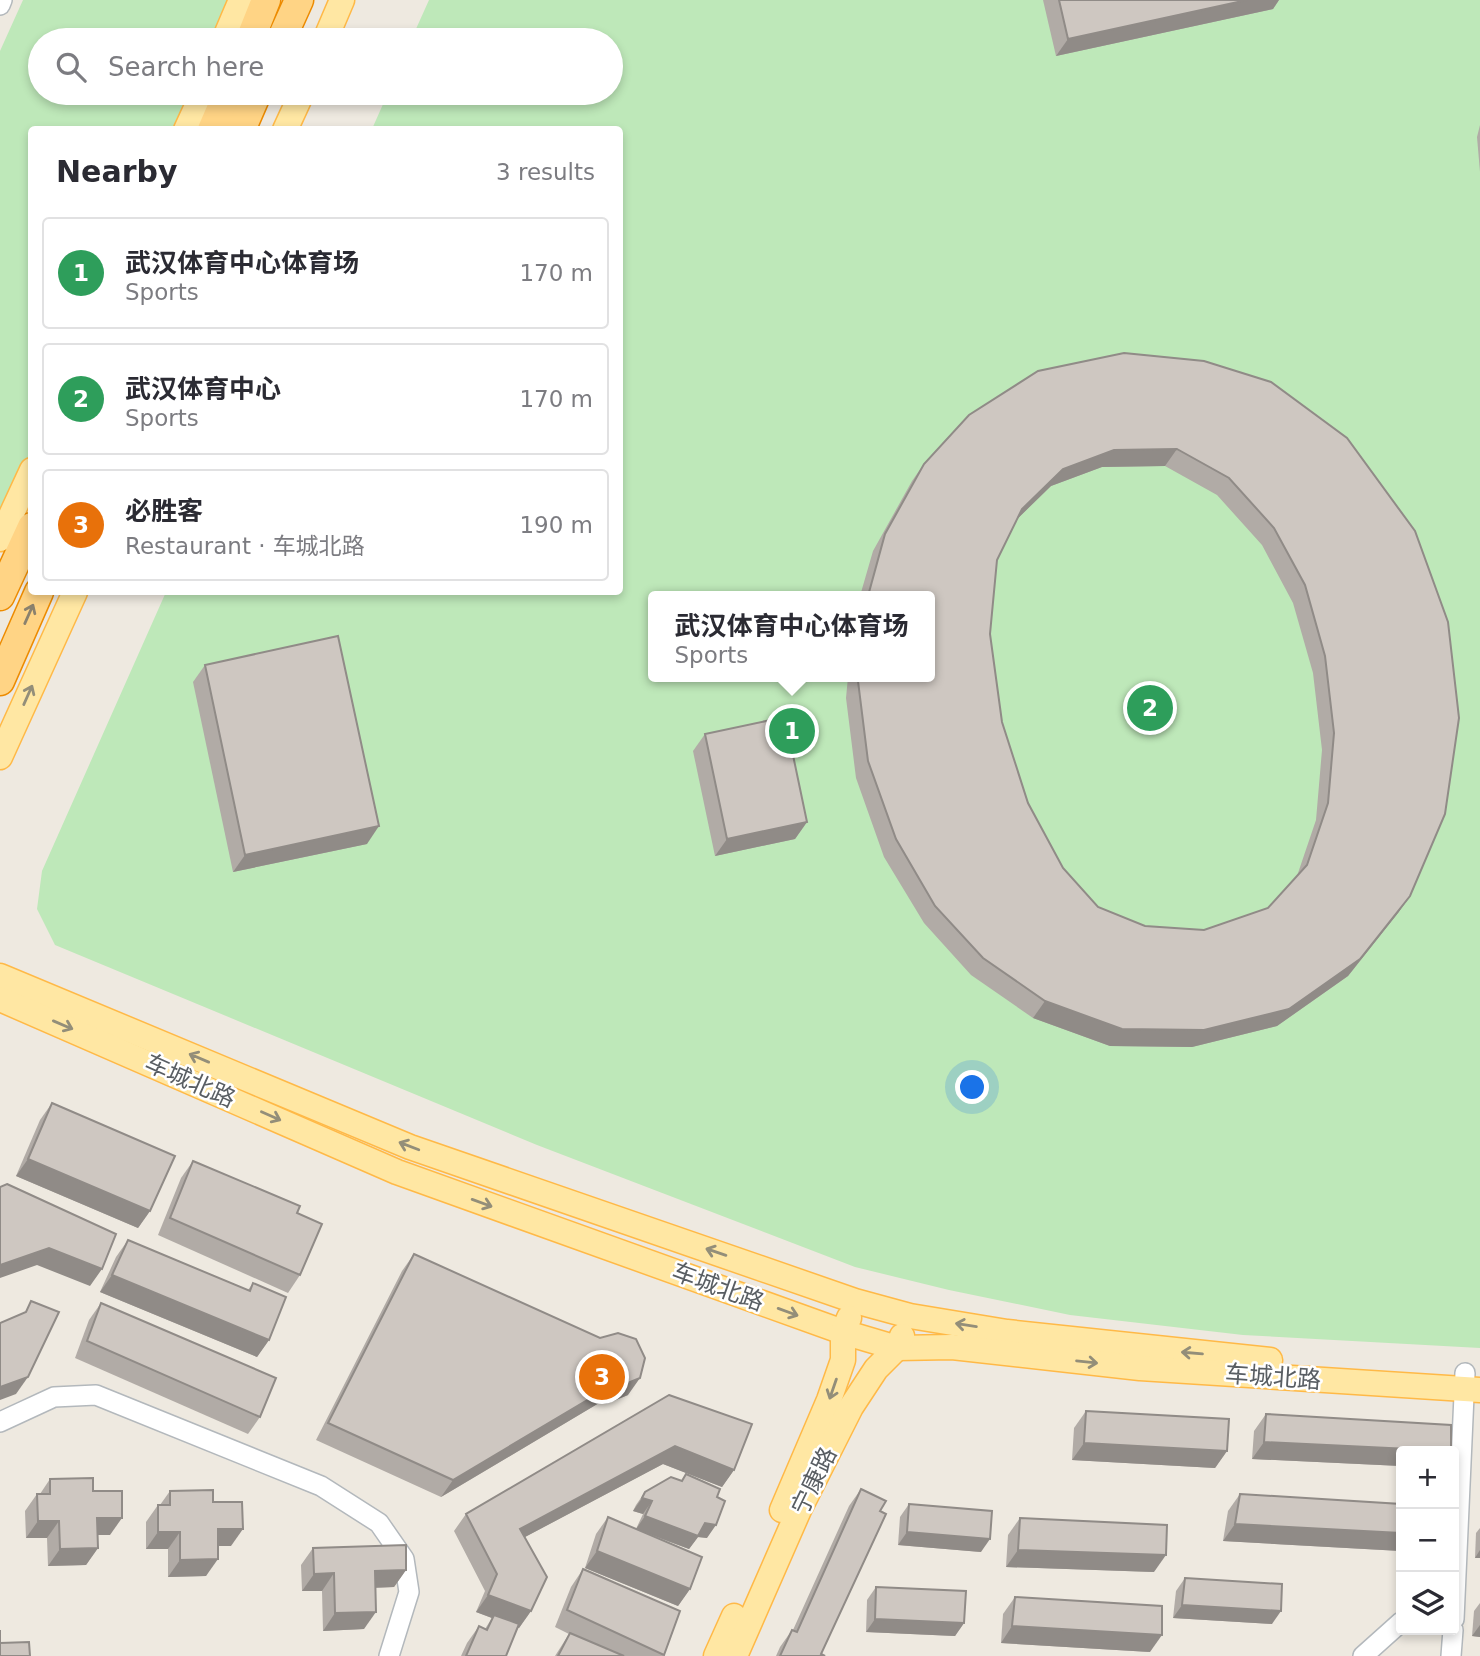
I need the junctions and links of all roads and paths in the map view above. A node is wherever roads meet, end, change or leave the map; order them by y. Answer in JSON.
{"nodes":[{"id":1,"x":2,"y":0,"type":"edge"},
{"id":2,"x":241,"y":0,"type":"edge"},
{"id":3,"x":266,"y":0,"type":"edge"},
{"id":4,"x":299,"y":0,"type":"edge"},
{"id":5,"x":342,"y":0,"type":"edge"},
{"id":6,"x":0,"y":5,"type":"edge"},
{"id":7,"x":229,"y":28,"type":"edge"},
{"id":8,"x":255,"y":28,"type":"edge"},
{"id":9,"x":286,"y":28,"type":"edge"},
{"id":10,"x":330,"y":28,"type":"edge"},
{"id":11,"x":197,"y":105,"type":"edge"},
{"id":12,"x":223,"y":105,"type":"edge"},
{"id":13,"x":252,"y":105,"type":"edge"},
{"id":14,"x":296,"y":105,"type":"edge"},
{"id":15,"x":188,"y":126,"type":"edge"},
{"id":16,"x":214,"y":126,"type":"edge"},
{"id":17,"x":243,"y":126,"type":"edge"},
{"id":18,"x":287,"y":126,"type":"edge"},
{"id":19,"x":28,"y":479,"type":"edge"},
{"id":20,"x":28,"y":536,"type":"edge"},
{"id":21,"x":0,"y":539,"type":"edge"},
{"id":22,"x":38,"y":595,"type":"edge"},
{"id":23,"x":74,"y":595,"type":"edge"},
{"id":24,"x":0,"y":596,"type":"edge"},
{"id":25,"x":0,"y":681,"type":"edge"},
{"id":26,"x":0,"y":757,"type":"edge"},
{"id":27,"x":0,"y":976,"type":"edge"},
{"id":28,"x":0,"y":999,"type":"edge"},
{"id":29,"x":855,"y":1301,"type":"junction"},
{"id":30,"x":910,"y":1316,"type":"junction"},
{"id":31,"x":843,"y":1332,"type":"junction"},
{"id":32,"x":897,"y":1348,"type":"junction"},
{"id":33,"x":1473,"y":1382,"type":"edge"},
{"id":34,"x":0,"y":1423,"type":"edge"},
{"id":35,"x":1455,"y":1572,"type":"edge"},
{"id":36,"x":1396,"y":1627,"type":"edge"},
{"id":37,"x":1453,"y":1635,"type":"edge"},
{"id":38,"x":1370,"y":1654,"type":"edge"},
{"id":39,"x":389,"y":1656,"type":"edge"},
{"id":40,"x":716,"y":1656,"type":"edge"},
{"id":41,"x":735,"y":1656,"type":"edge"},
{"id":42,"x":1451,"y":1656,"type":"edge"}],
"edges":[{"from":1,"to":6,"type":"street"},
{"from":2,"to":7,"type":"main road"},
{"from":3,"to":8,"type":"highway"},
{"from":4,"to":9,"type":"highway"},
{"from":5,"to":10,"type":"main road"},
{"from":11,"to":15,"type":"main road"},
{"from":12,"to":16,"type":"highway"},
{"from":13,"to":17,"type":"highway"},
{"from":14,"to":18,"type":"main road"},
{"from":19,"to":21,"type":"main road"},
{"from":20,"to":24,"type":"highway"},
{"from":25,"to":22,"type":"highway","one_way":true},
{"from":26,"to":23,"type":"main road","one_way":true},
{"from":29,"to":27,"type":"main road","name":"车城北路","one_way":true},
{"from":28,"to":31,"type":"main road","name":"车城北路","one_way":true},
{"from":29,"to":30,"type":"main road","name":"车城北路"},
{"from":29,"to":31,"type":"main road"},
{"from":30,"to":32,"type":"main road","name":"宁康路"},
{"from":33,"to":30,"type":"main road","name":"车城北路","one_way":true},
{"from":31,"to":32,"type":"main road","name":"车城北路"},
{"from":31,"to":40,"type":"main road","one_way":true},
{"from":32,"to":33,"type":"main road","name":"车城北路","one_way":true},
{"from":32,"to":41,"type":"main road","name":"宁康路"},
{"from":33,"to":35,"type":"street"},
{"from":34,"to":39,"type":"street"},
{"from":36,"to":38,"type":"street"},
{"from":37,"to":42,"type":"street"}]}
